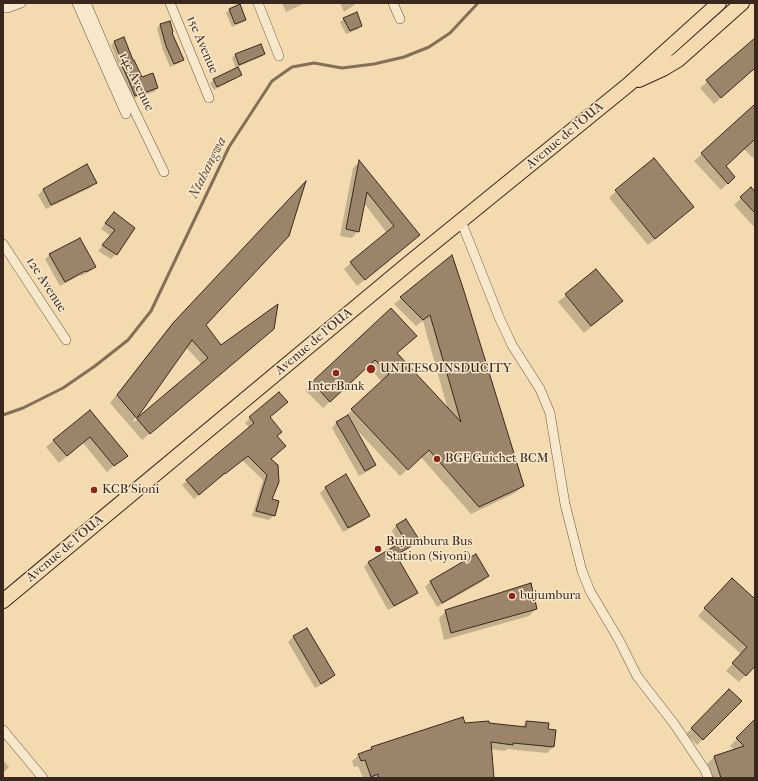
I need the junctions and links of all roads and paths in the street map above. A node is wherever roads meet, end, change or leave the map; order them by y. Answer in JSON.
{"nodes":[{"id":1,"x":21,"y":3,"type":"edge"},
{"id":2,"x":77,"y":3,"type":"edge"},
{"id":3,"x":86,"y":3,"type":"edge"},
{"id":4,"x":170,"y":3,"type":"edge"},
{"id":5,"x":258,"y":3,"type":"edge"},
{"id":6,"x":393,"y":3,"type":"edge"},
{"id":7,"x":742,"y":3,"type":"edge"},
{"id":8,"x":714,"y":7,"type":"edge"},
{"id":9,"x":3,"y":8,"type":"edge"},
{"id":10,"x":400,"y":19,"type":"dead end"},
{"id":11,"x":722,"y":22,"type":"junction"},
{"id":12,"x":279,"y":56,"type":"dead end"},
{"id":13,"x":628,"y":85,"type":"junction"},
{"id":14,"x":209,"y":98,"type":"dead end"},
{"id":15,"x":126,"y":114,"type":"dead end"},
{"id":16,"x":164,"y":172,"type":"dead end"},
{"id":17,"x":461,"y":221,"type":"junction"},
{"id":18,"x":3,"y":244,"type":"edge"},
{"id":19,"x":66,"y":340,"type":"dead end"},
{"id":20,"x":3,"y":601,"type":"edge"},
{"id":21,"x":3,"y":730,"type":"edge"},
{"id":22,"x":43,"y":778,"type":"edge"},
{"id":23,"x":708,"y":778,"type":"edge"}],
"edges":[{"from":1,"to":9,"type":"street"},
{"from":2,"to":15,"type":"street"},
{"from":3,"to":16,"type":"street","name":"14e Avenue"},
{"from":4,"to":14,"type":"street","name":"15e Avenue"},
{"from":5,"to":12,"type":"street"},
{"from":6,"to":10,"type":"street"},
{"from":7,"to":11,"type":"main road","name":"Avenue de l'OUA"},
{"from":8,"to":11,"type":"main road"},
{"from":8,"to":13,"type":"main road","name":"Avenue de l'OUA"},
{"from":11,"to":13,"type":"main road","name":"Avenue de l'OUA"},
{"from":13,"to":17,"type":"main road","name":"Avenue de l'OUA"},
{"from":17,"to":20,"type":"main road","name":"Avenue de l'OUA"},
{"from":17,"to":23,"type":"street"},
{"from":18,"to":19,"type":"street","name":"12e Avenue"},
{"from":21,"to":22,"type":"street"}]}
